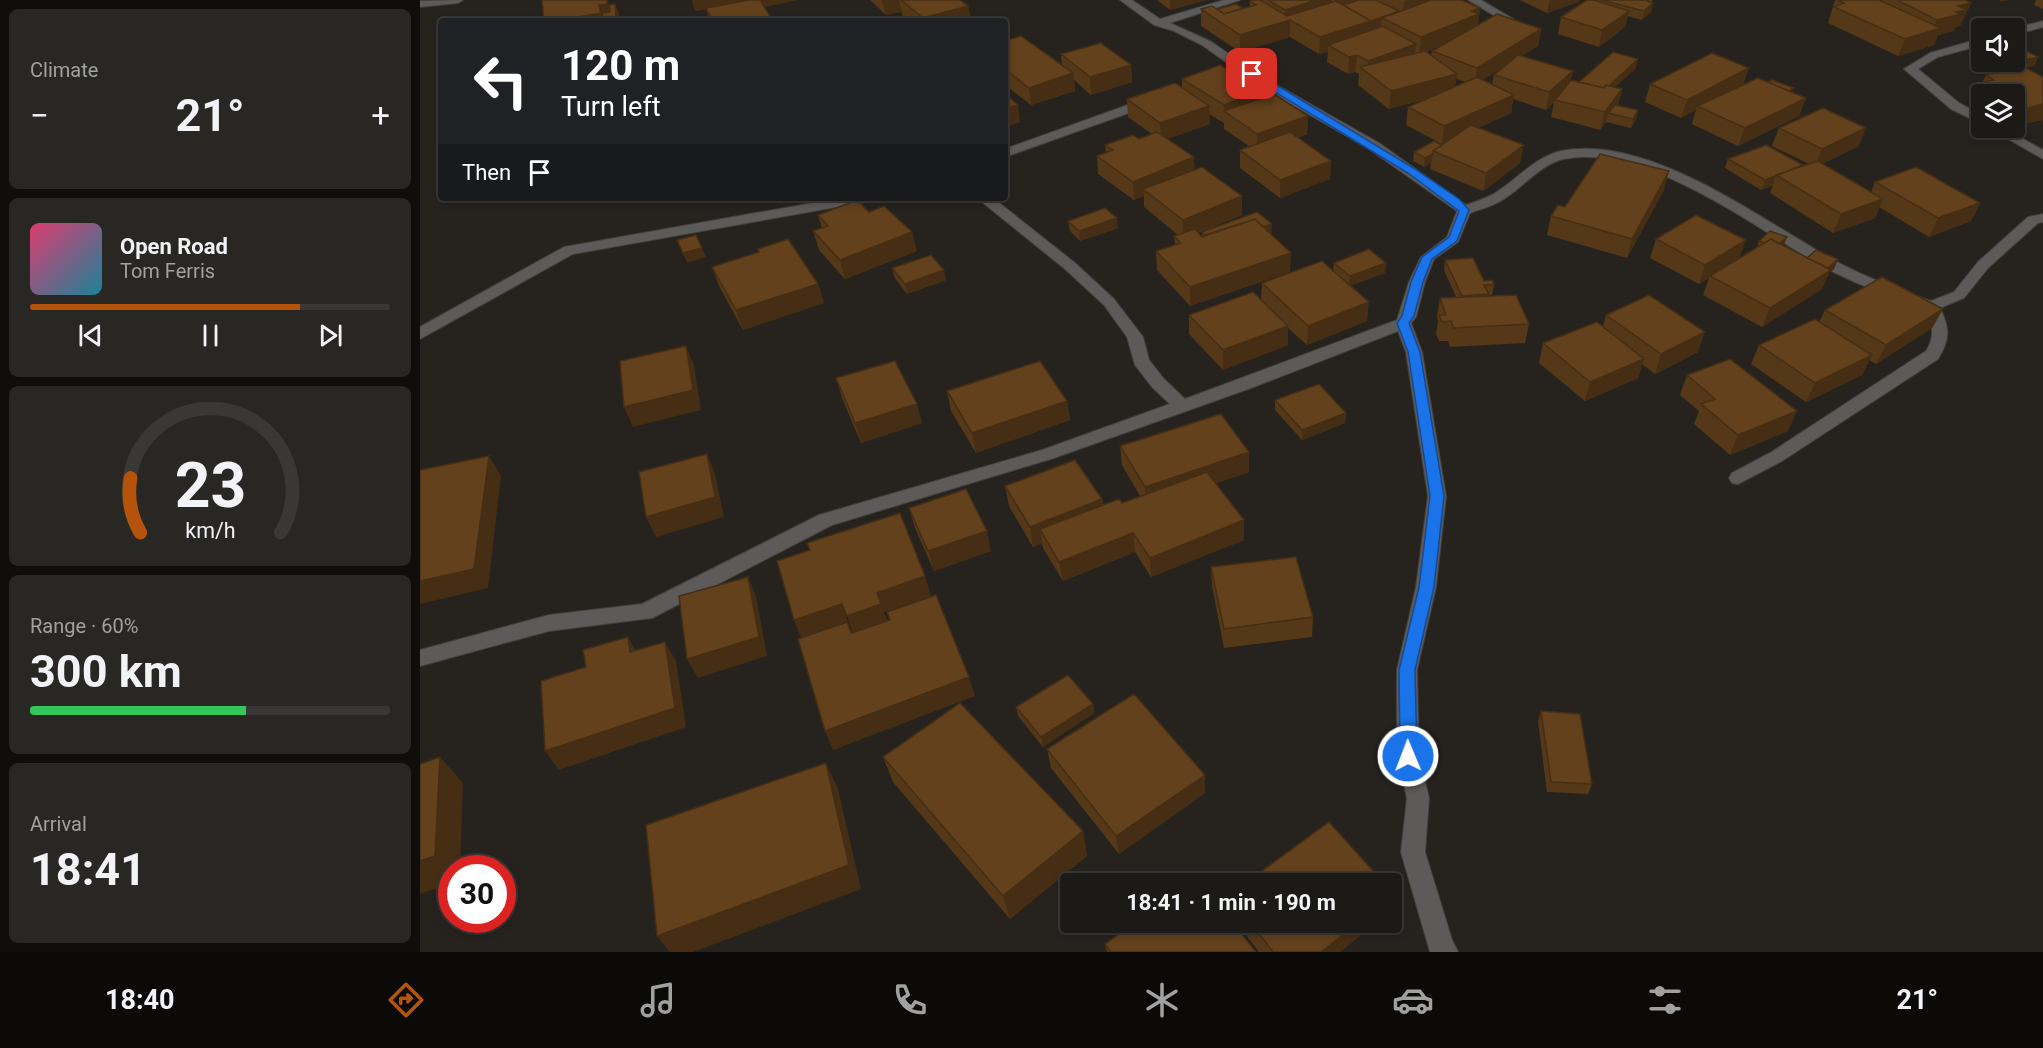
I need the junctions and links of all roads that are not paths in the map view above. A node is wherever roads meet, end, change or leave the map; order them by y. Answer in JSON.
{"nodes":[{"id":1,"x":458,"y":0,"type":"edge"},
{"id":2,"x":1125,"y":0,"type":"edge"},
{"id":3,"x":1235,"y":0,"type":"edge"},
{"id":4,"x":1473,"y":0,"type":"edge"},
{"id":5,"x":420,"y":4,"type":"edge"},
{"id":6,"x":1158,"y":23,"type":"junction"},
{"id":7,"x":2043,"y":24,"type":"edge"},
{"id":8,"x":2025,"y":29,"type":"edge"},
{"id":9,"x":1528,"y":31,"type":"edge"},
{"id":10,"x":1971,"y":44,"type":"edge"},
{"id":11,"x":1242,"y":66,"type":"junction"},
{"id":12,"x":1221,"y":74,"type":"edge"},
{"id":13,"x":1165,"y":96,"type":"edge"},
{"id":14,"x":1971,"y":114,"type":"edge"},
{"id":15,"x":2013,"y":138,"type":"edge"},
{"id":16,"x":1008,"y":152,"type":"edge"},
{"id":17,"x":2043,"y":155,"type":"edge"},
{"id":18,"x":848,"y":201,"type":"edge"},
{"id":19,"x":988,"y":201,"type":"edge"},
{"id":20,"x":1464,"y":210,"type":"junction"},
{"id":21,"x":2043,"y":218,"type":"edge"},
{"id":22,"x":1931,"y":306,"type":"junction"},
{"id":23,"x":1402,"y":323,"type":"junction"},
{"id":24,"x":420,"y":334,"type":"edge"},
{"id":25,"x":1182,"y":406,"type":"junction"},
{"id":26,"x":1738,"y":478,"type":"dead end"},
{"id":27,"x":420,"y":658,"type":"edge"},
{"id":28,"x":1445,"y":952,"type":"edge"}],
"edges":[{"from":1,"to":5,"type":"street"},
{"from":2,"to":6,"type":"street"},
{"from":3,"to":6,"type":"street"},
{"from":4,"to":9,"type":"street"},
{"from":6,"to":11,"type":"street"},
{"from":7,"to":8,"type":"street"},
{"from":10,"to":14,"type":"street"},
{"from":11,"to":12,"type":"street"},
{"from":11,"to":20,"type":"street"},
{"from":13,"to":16,"type":"street"},
{"from":15,"to":17,"type":"street"},
{"from":18,"to":24,"type":"street"},
{"from":19,"to":25,"type":"street"},
{"from":20,"to":22,"type":"street"},
{"from":20,"to":23,"type":"street"},
{"from":21,"to":22,"type":"street"},
{"from":22,"to":26,"type":"street"},
{"from":23,"to":25,"type":"street"},
{"from":23,"to":28,"type":"street"},
{"from":25,"to":27,"type":"street"}]}
